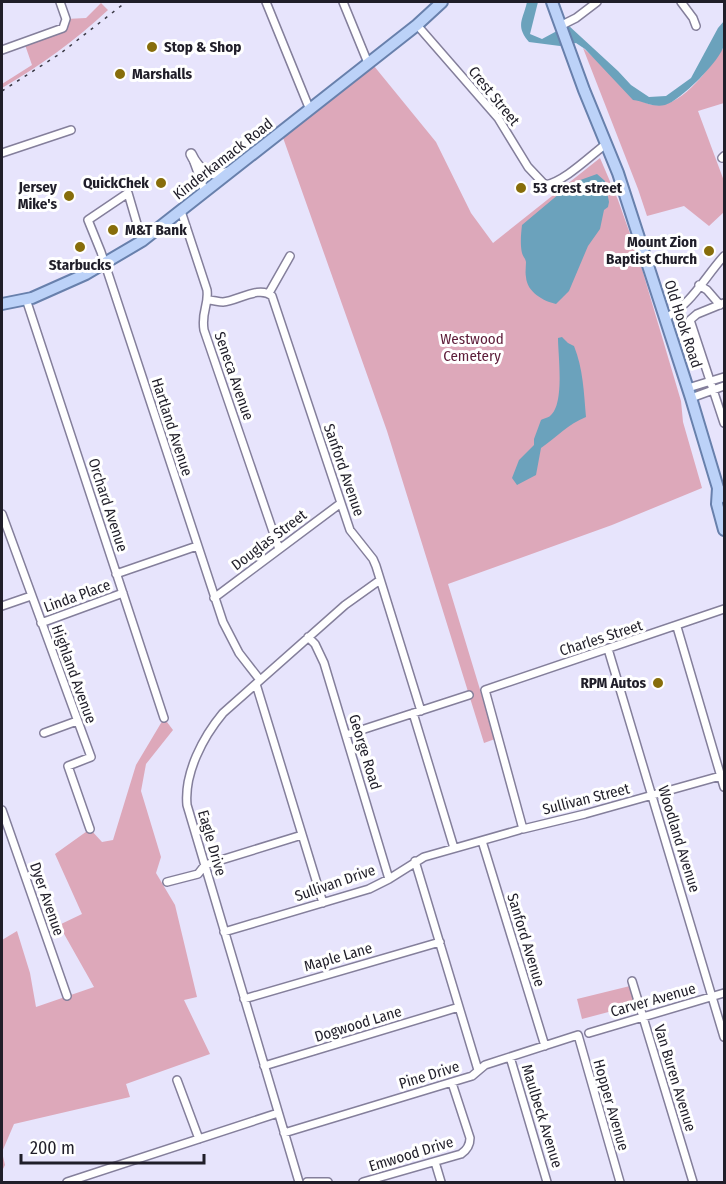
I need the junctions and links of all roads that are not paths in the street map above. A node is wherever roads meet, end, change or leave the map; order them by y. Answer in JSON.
{"nodes":[{"id":1,"x":60,"y":2,"type":"edge"},
{"id":2,"x":266,"y":2,"type":"edge"},
{"id":3,"x":343,"y":2,"type":"edge"},
{"id":4,"x":552,"y":2,"type":"edge"},
{"id":5,"x":597,"y":2,"type":"edge"},
{"id":6,"x":681,"y":2,"type":"edge"},
{"id":7,"x":436,"y":4,"type":"edge"},
{"id":8,"x":417,"y":25,"type":"junction"},
{"id":9,"x":561,"y":26,"type":"junction"},
{"id":10,"x":696,"y":26,"type":"dead end"},
{"id":11,"x":2,"y":50,"type":"edge"},
{"id":12,"x":368,"y":63,"type":"junction"},
{"id":13,"x":310,"y":110,"type":"junction"},
{"id":14,"x":71,"y":130,"type":"dead end"},
{"id":15,"x":606,"y":144,"type":"junction"},
{"id":16,"x":2,"y":153,"type":"edge"},
{"id":17,"x":191,"y":154,"type":"joint"},
{"id":18,"x":231,"y":172,"type":"junction"},
{"id":19,"x":205,"y":192,"type":"junction"},
{"id":20,"x":181,"y":212,"type":"junction"},
{"id":21,"x":142,"y":241,"type":"junction"},
{"id":22,"x":290,"y":256,"type":"dead end"},
{"id":23,"x":724,"y":256,"type":"edge"},
{"id":24,"x":105,"y":265,"type":"junction"},
{"id":25,"x":699,"y":285,"type":"junction"},
{"id":26,"x":269,"y":293,"type":"junction"},
{"id":27,"x":26,"y":299,"type":"junction"},
{"id":28,"x":208,"y":300,"type":"junction"},
{"id":29,"x":2,"y":304,"type":"edge"},
{"id":30,"x":722,"y":304,"type":"edge"},
{"id":31,"x":665,"y":318,"type":"junction"},
{"id":32,"x":724,"y":377,"type":"edge"},
{"id":33,"x":711,"y":386,"type":"junction"},
{"id":34,"x":724,"y":386,"type":"edge"},
{"id":35,"x":689,"y":393,"type":"junction"},
{"id":36,"x":724,"y":423,"type":"edge"},
{"id":37,"x":721,"y":493,"type":"edge"},
{"id":38,"x":341,"y":503,"type":"junction"},
{"id":39,"x":2,"y":514,"type":"edge"},
{"id":40,"x":724,"y":530,"type":"edge"},
{"id":41,"x":196,"y":546,"type":"junction"},
{"id":42,"x":279,"y":549,"type":"junction"},
{"id":43,"x":116,"y":574,"type":"junction"},
{"id":44,"x":380,"y":580,"type":"junction"},
{"id":45,"x":123,"y":593,"type":"junction"},
{"id":46,"x":32,"y":596,"type":"junction"},
{"id":47,"x":214,"y":598,"type":"junction"},
{"id":48,"x":2,"y":606,"type":"edge"},
{"id":49,"x":724,"y":609,"type":"edge"},
{"id":50,"x":41,"y":623,"type":"junction"},
{"id":51,"x":677,"y":627,"type":"junction"},
{"id":52,"x":308,"y":637,"type":"junction"},
{"id":53,"x":608,"y":649,"type":"junction"},
{"id":54,"x":258,"y":682,"type":"junction"},
{"id":55,"x":469,"y":695,"type":"dead end"},
{"id":56,"x":417,"y":712,"type":"junction"},
{"id":57,"x":164,"y":718,"type":"dead end"},
{"id":58,"x":77,"y":721,"type":"junction"},
{"id":59,"x":44,"y":733,"type":"dead end"},
{"id":60,"x":346,"y":735,"type":"junction"},
{"id":61,"x":723,"y":776,"type":"edge"},
{"id":62,"x":724,"y":787,"type":"edge"},
{"id":63,"x":652,"y":795,"type":"junction"},
{"id":64,"x":2,"y":810,"type":"edge"},
{"id":65,"x":90,"y":829,"type":"dead end"},
{"id":66,"x":521,"y":829,"type":"junction"},
{"id":67,"x":302,"y":835,"type":"junction"},
{"id":68,"x":482,"y":841,"type":"junction"},
{"id":69,"x":454,"y":848,"type":"junction"},
{"id":70,"x":415,"y":861,"type":"junction"},
{"id":71,"x":205,"y":865,"type":"junction"},
{"id":72,"x":389,"y":879,"type":"junction"},
{"id":73,"x":167,"y":882,"type":"dead end"},
{"id":74,"x":323,"y":903,"type":"junction"},
{"id":75,"x":224,"y":932,"type":"junction"},
{"id":76,"x":440,"y":942,"type":"junction"},
{"id":77,"x":633,"y":981,"type":"dead end"},
{"id":78,"x":724,"y":993,"type":"edge"},
{"id":79,"x":67,"y":996,"type":"dead end"},
{"id":80,"x":712,"y":996,"type":"junction"},
{"id":81,"x":244,"y":999,"type":"junction"},
{"id":82,"x":459,"y":1007,"type":"junction"},
{"id":83,"x":642,"y":1017,"type":"junction"},
{"id":84,"x":589,"y":1033,"type":"dead end"},
{"id":85,"x":578,"y":1035,"type":"joint"},
{"id":86,"x":724,"y":1037,"type":"edge"},
{"id":87,"x":545,"y":1046,"type":"junction"},
{"id":88,"x":510,"y":1057,"type":"junction"},
{"id":89,"x":264,"y":1066,"type":"junction"},
{"id":90,"x":478,"y":1070,"type":"junction"},
{"id":91,"x":177,"y":1080,"type":"dead end"},
{"id":92,"x":452,"y":1083,"type":"junction"},
{"id":93,"x":278,"y":1113,"type":"junction"},
{"id":94,"x":284,"y":1133,"type":"junction"},
{"id":95,"x":199,"y":1139,"type":"junction"},
{"id":96,"x":435,"y":1162,"type":"junction"},
{"id":97,"x":298,"y":1181,"type":"edge"},
{"id":98,"x":67,"y":1182,"type":"edge"},
{"id":99,"x":288,"y":1182,"type":"edge"},
{"id":100,"x":307,"y":1182,"type":"edge"},
{"id":101,"x":328,"y":1182,"type":"edge"},
{"id":102,"x":363,"y":1182,"type":"edge"},
{"id":103,"x":441,"y":1182,"type":"edge"},
{"id":104,"x":547,"y":1182,"type":"edge"},
{"id":105,"x":620,"y":1182,"type":"edge"},
{"id":106,"x":693,"y":1182,"type":"edge"}],
"edges":[{"from":1,"to":11,"type":"street"},
{"from":2,"to":13,"type":"street"},
{"from":3,"to":12,"type":"street"},
{"from":4,"to":9,"type":"main road","name":"Old Hook Road"},
{"from":5,"to":9,"type":"street"},
{"from":6,"to":10,"type":"street"},
{"from":7,"to":8,"type":"main road","name":"Kinderkamack Road"},
{"from":8,"to":12,"type":"main road","name":"Kinderkamack Road"},
{"from":8,"to":15,"type":"street","name":"Crest Street"},
{"from":9,"to":15,"type":"main road","name":"Old Hook Road"},
{"from":12,"to":13,"type":"main road","name":"Kinderkamack Road"},
{"from":13,"to":18,"type":"main road","name":"Kinderkamack Road"},
{"from":14,"to":16,"type":"street"},
{"from":15,"to":31,"type":"main road","name":"Old Hook Road"},
{"from":17,"to":18,"type":"street"},
{"from":17,"to":19,"type":"street"},
{"from":18,"to":19,"type":"main road","name":"Kinderkamack Road"},
{"from":19,"to":20,"type":"main road","name":"Kinderkamack Road"},
{"from":20,"to":21,"type":"main road","name":"Kinderkamack Road"},
{"from":20,"to":28,"type":"street","name":"Seneca Avenue"},
{"from":21,"to":24,"type":"main road","name":"Kinderkamack Road"},
{"from":21,"to":24,"type":"street","name":"Hartland Avenue"},
{"from":22,"to":26,"type":"street"},
{"from":23,"to":25,"type":"street"},
{"from":24,"to":27,"type":"main road","name":"Kinderkamack Road"},
{"from":24,"to":41,"type":"street","name":"Hartland Avenue"},
{"from":25,"to":30,"type":"street"},
{"from":25,"to":31,"type":"street"},
{"from":26,"to":28,"type":"street"},
{"from":26,"to":38,"type":"street","name":"Sanford Avenue"},
{"from":27,"to":29,"type":"main road","name":"Kinderkamack Road"},
{"from":27,"to":43,"type":"street","name":"Orchard Avenue"},
{"from":28,"to":42,"type":"street","name":"Seneca Avenue"},
{"from":30,"to":33,"type":"street"},
{"from":31,"to":35,"type":"main road","name":"Old Hook Road"},
{"from":32,"to":33,"type":"street"},
{"from":33,"to":34,"type":"street"},
{"from":33,"to":35,"type":"street"},
{"from":33,"to":36,"type":"street"},
{"from":35,"to":37,"type":"main road","name":"Old Hook Road"},
{"from":37,"to":40,"type":"main road","name":"Old Hook Road"},
{"from":38,"to":42,"type":"street","name":"Douglas Street"},
{"from":38,"to":44,"type":"street","name":"Sanford Avenue"},
{"from":39,"to":46,"type":"street","name":"Highland Avenue"},
{"from":41,"to":43,"type":"street","name":"Linda Place"},
{"from":41,"to":47,"type":"street","name":"Hartland Avenue"},
{"from":42,"to":47,"type":"street","name":"Douglas Street"},
{"from":43,"to":45,"type":"street","name":"Orchard Avenue"},
{"from":44,"to":52,"type":"street","name":"Eagle Drive"},
{"from":44,"to":56,"type":"street","name":"Sanford Avenue"},
{"from":45,"to":50,"type":"street","name":"Linda Place"},
{"from":45,"to":57,"type":"street","name":"Orchard Avenue"},
{"from":46,"to":48,"type":"street"},
{"from":46,"to":50,"type":"street","name":"Highland Avenue"},
{"from":47,"to":54,"type":"street","name":"Hartland Avenue"},
{"from":49,"to":51,"type":"street","name":"Charles Street"},
{"from":50,"to":58,"type":"street","name":"Highland Avenue"},
{"from":51,"to":53,"type":"street","name":"Charles Street"},
{"from":51,"to":61,"type":"street"},
{"from":52,"to":54,"type":"street","name":"Eagle Drive"},
{"from":52,"to":60,"type":"street","name":"George Road"},
{"from":53,"to":63,"type":"street","name":"Woodland Avenue"},
{"from":53,"to":66,"type":"street","name":"Charles Street"},
{"from":54,"to":67,"type":"street","name":"Hartland Avenue"},
{"from":54,"to":71,"type":"street","name":"Eagle Drive"},
{"from":55,"to":56,"type":"street"},
{"from":56,"to":60,"type":"street"},
{"from":56,"to":69,"type":"street","name":"Sanford Avenue"},
{"from":58,"to":59,"type":"street"},
{"from":58,"to":65,"type":"street","name":"Highland Avenue"},
{"from":60,"to":72,"type":"street","name":"George Road"},
{"from":61,"to":62,"type":"street"},
{"from":61,"to":63,"type":"street","name":"Sullivan Street"},
{"from":63,"to":66,"type":"street","name":"Sullivan Street"},
{"from":63,"to":80,"type":"street","name":"Woodland Avenue"},
{"from":64,"to":79,"type":"street","name":"Dyer Avenue"},
{"from":66,"to":68,"type":"street","name":"Sullivan Drive"},
{"from":67,"to":71,"type":"street"},
{"from":67,"to":74,"type":"street","name":"Hartland Avenue"},
{"from":68,"to":69,"type":"street","name":"Sullivan Drive"},
{"from":68,"to":87,"type":"street","name":"Sanford Avenue"},
{"from":69,"to":70,"type":"street","name":"Sullivan Drive"},
{"from":70,"to":72,"type":"street","name":"Sullivan Drive"},
{"from":70,"to":76,"type":"street"},
{"from":71,"to":73,"type":"street"},
{"from":71,"to":75,"type":"street","name":"Eagle Drive"},
{"from":72,"to":74,"type":"street","name":"Sullivan Drive"},
{"from":74,"to":75,"type":"street","name":"Sullivan Drive"},
{"from":75,"to":81,"type":"street","name":"Eagle Drive"},
{"from":76,"to":81,"type":"street","name":"Maple Lane"},
{"from":76,"to":82,"type":"street"},
{"from":77,"to":83,"type":"street","name":"Van Buren Avenue"},
{"from":78,"to":80,"type":"street","name":"Carver Avenue"},
{"from":80,"to":83,"type":"street","name":"Carver Avenue"},
{"from":80,"to":86,"type":"street","name":"Woodland Avenue"},
{"from":81,"to":89,"type":"street","name":"Eagle Drive"},
{"from":82,"to":89,"type":"street","name":"Dogwood Lane"},
{"from":82,"to":90,"type":"street"},
{"from":83,"to":84,"type":"street","name":"Carver Avenue"},
{"from":83,"to":106,"type":"street","name":"Van Buren Avenue"},
{"from":85,"to":87,"type":"street","name":"Pine Drive"},
{"from":85,"to":105,"type":"street","name":"Hopper Avenue"},
{"from":87,"to":88,"type":"street","name":"Pine Drive"},
{"from":88,"to":90,"type":"street","name":"Pine Drive"},
{"from":88,"to":104,"type":"street","name":"Maulbeck Avenue"},
{"from":89,"to":93,"type":"street","name":"Eagle Drive"},
{"from":90,"to":92,"type":"street","name":"Pine Drive"},
{"from":91,"to":95,"type":"street"},
{"from":92,"to":94,"type":"street","name":"Pine Drive"},
{"from":92,"to":96,"type":"street","name":"Emwood Drive"},
{"from":93,"to":94,"type":"street","name":"Eagle Drive"},
{"from":93,"to":95,"type":"street"},
{"from":94,"to":97,"type":"street","name":"Eagle Drive"},
{"from":95,"to":98,"type":"street"},
{"from":96,"to":102,"type":"street","name":"Emwood Drive"},
{"from":96,"to":103,"type":"street"},
{"from":97,"to":99,"type":"street"},
{"from":100,"to":101,"type":"street"}]}
